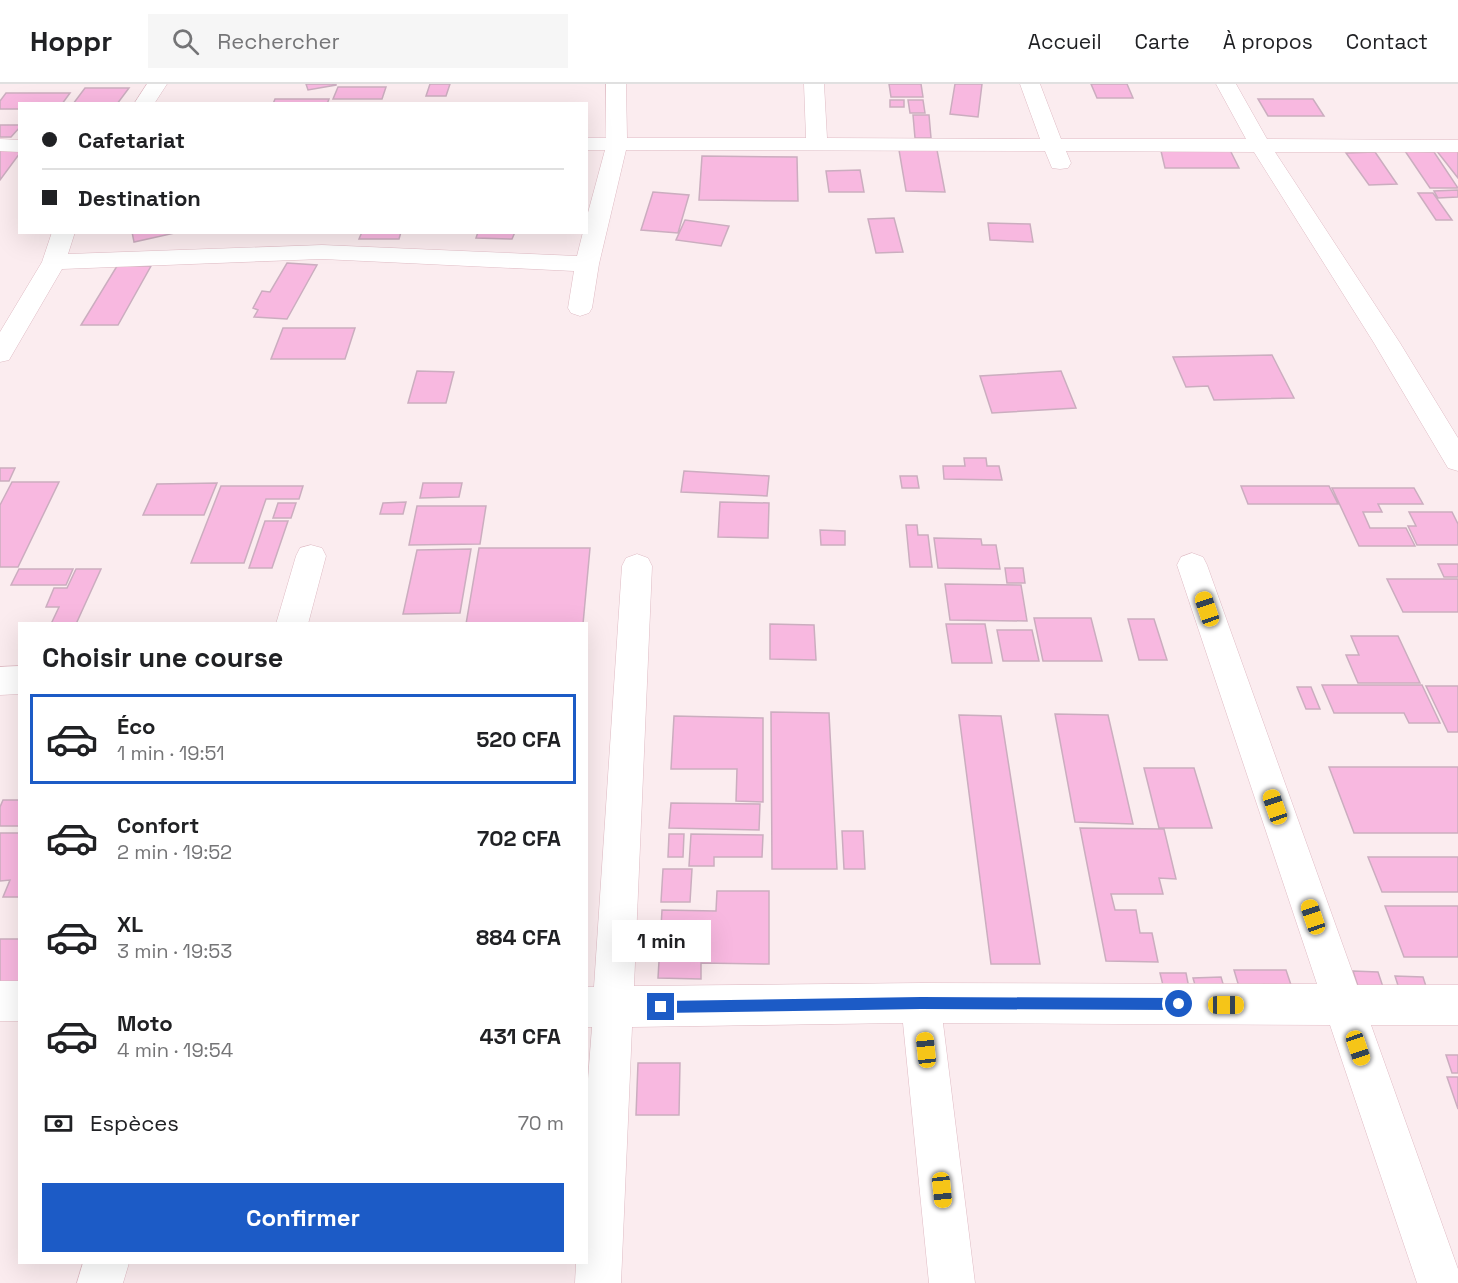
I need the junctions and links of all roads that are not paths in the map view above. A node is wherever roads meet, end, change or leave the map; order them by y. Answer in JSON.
{"nodes":[{"id":1,"x":157,"y":84,"type":"edge"},
{"id":2,"x":616,"y":84,"type":"edge"},
{"id":3,"x":814,"y":84,"type":"edge"},
{"id":4,"x":1030,"y":84,"type":"edge"},
{"id":5,"x":1226,"y":84,"type":"edge"},
{"id":6,"x":145,"y":102,"type":"edge"},
{"id":7,"x":617,"y":143,"type":"junction"},
{"id":8,"x":588,"y":144,"type":"edge"},
{"id":9,"x":817,"y":144,"type":"junction"},
{"id":10,"x":0,"y":145,"type":"edge"},
{"id":11,"x":1053,"y":145,"type":"junction"},
{"id":12,"x":1260,"y":145,"type":"junction"},
{"id":13,"x":18,"y":146,"type":"edge"},
{"id":14,"x":1458,"y":146,"type":"edge"},
{"id":15,"x":1062,"y":168,"type":"dead end"},
{"id":16,"x":63,"y":234,"type":"edge"},
{"id":17,"x":54,"y":262,"type":"junction"},
{"id":18,"x":587,"y":264,"type":"junction"},
{"id":19,"x":580,"y":308,"type":"dead end"},
{"id":20,"x":0,"y":354,"type":"edge"},
{"id":21,"x":1458,"y":461,"type":"edge"},
{"id":22,"x":311,"y":556,"type":"dead end"},
{"id":23,"x":1192,"y":565,"type":"dead end"},
{"id":24,"x":637,"y":566,"type":"dead end"},
{"id":25,"x":293,"y":622,"type":"edge"},
{"id":26,"x":18,"y":680,"type":"edge"},
{"id":27,"x":0,"y":681,"type":"edge"},
{"id":28,"x":18,"y":1000,"type":"edge"},
{"id":29,"x":0,"y":1001,"type":"edge"},
{"id":30,"x":921,"y":1003,"type":"junction"},
{"id":31,"x":1343,"y":1005,"type":"junction"},
{"id":32,"x":1458,"y":1005,"type":"edge"},
{"id":33,"x":600,"y":1007,"type":"edge"},
{"id":34,"x":106,"y":1264,"type":"edge"},
{"id":35,"x":100,"y":1283,"type":"edge"},
{"id":36,"x":598,"y":1283,"type":"edge"},
{"id":37,"x":952,"y":1283,"type":"edge"},
{"id":38,"x":1440,"y":1283,"type":"edge"}],
"edges":[{"from":1,"to":6,"type":"street"},
{"from":2,"to":7,"type":"street"},
{"from":3,"to":9,"type":"street"},
{"from":4,"to":11,"type":"street"},
{"from":5,"to":12,"type":"street"},
{"from":7,"to":8,"type":"street"},
{"from":7,"to":9,"type":"street"},
{"from":7,"to":18,"type":"street"},
{"from":9,"to":11,"type":"street"},
{"from":10,"to":13,"type":"street"},
{"from":11,"to":12,"type":"street"},
{"from":11,"to":15,"type":"street"},
{"from":12,"to":14,"type":"street"},
{"from":12,"to":21,"type":"street"},
{"from":16,"to":17,"type":"street"},
{"from":17,"to":18,"type":"street"},
{"from":17,"to":20,"type":"street"},
{"from":18,"to":19,"type":"street"},
{"from":22,"to":25,"type":"street"},
{"from":23,"to":31,"type":"street"},
{"from":24,"to":33,"type":"street"},
{"from":26,"to":27,"type":"street"},
{"from":28,"to":29,"type":"street"},
{"from":30,"to":31,"type":"street"},
{"from":30,"to":33,"type":"street"},
{"from":30,"to":37,"type":"street"},
{"from":31,"to":32,"type":"street"},
{"from":31,"to":38,"type":"street"},
{"from":33,"to":36,"type":"street"},
{"from":34,"to":35,"type":"street"}]}
